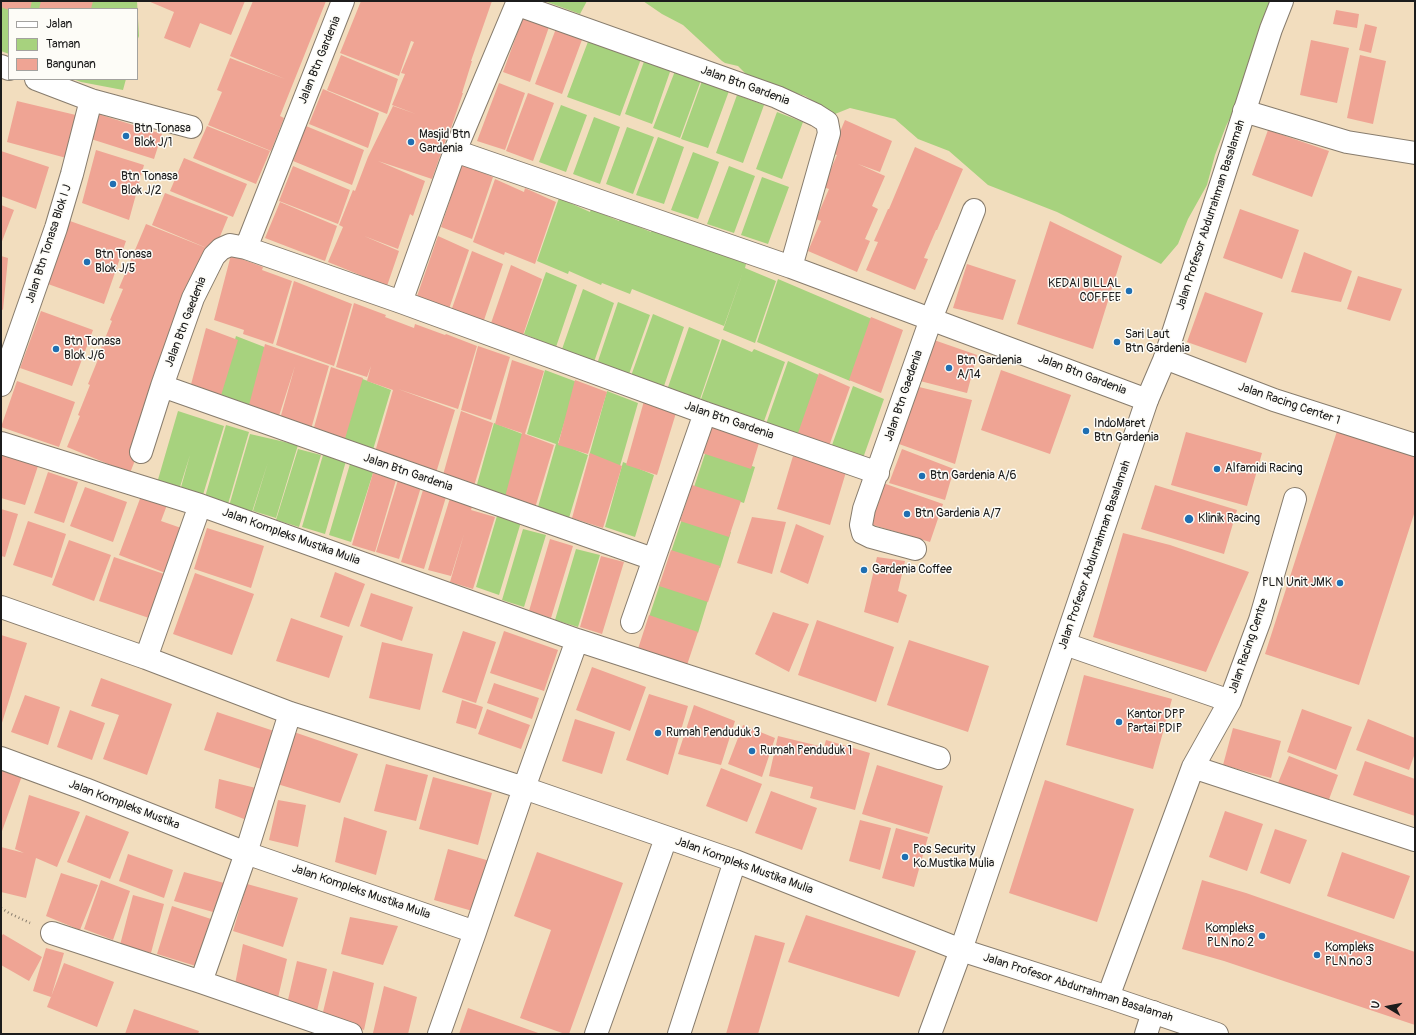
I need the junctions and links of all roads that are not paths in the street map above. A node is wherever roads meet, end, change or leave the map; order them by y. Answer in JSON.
{"nodes":[{"id":1,"x":344,"y":1,"type":"edge"},
{"id":2,"x":1282,"y":1,"type":"edge"},
{"id":3,"x":518,"y":3,"type":"edge"},
{"id":4,"x":39,"y":80,"type":"edge"},
{"id":5,"x":91,"y":100,"type":"junction"},
{"id":6,"x":1244,"y":111,"type":"junction"},
{"id":7,"x":191,"y":127,"type":"dead end"},
{"id":8,"x":455,"y":151,"type":"junction"},
{"id":9,"x":1415,"y":153,"type":"edge"},
{"id":10,"x":974,"y":210,"type":"dead end"},
{"id":11,"x":238,"y":246,"type":"junction"},
{"id":12,"x":791,"y":267,"type":"junction"},
{"id":13,"x":401,"y":302,"type":"junction"},
{"id":14,"x":932,"y":319,"type":"junction"},
{"id":15,"x":1165,"y":358,"type":"junction"},
{"id":16,"x":1,"y":385,"type":"edge"},
{"id":17,"x":162,"y":386,"type":"junction"},
{"id":18,"x":1147,"y":400,"type":"junction"},
{"id":19,"x":705,"y":413,"type":"junction"},
{"id":20,"x":1,"y":443,"type":"edge"},
{"id":21,"x":1415,"y":445,"type":"edge"},
{"id":22,"x":141,"y":452,"type":"dead end"},
{"id":23,"x":878,"y":473,"type":"junction"},
{"id":24,"x":1294,"y":500,"type":"dead end"},
{"id":25,"x":200,"y":505,"type":"junction"},
{"id":26,"x":916,"y":549,"type":"dead end"},
{"id":27,"x":653,"y":560,"type":"junction"},
{"id":28,"x":1,"y":607,"type":"edge"},
{"id":29,"x":632,"y":622,"type":"dead end"},
{"id":30,"x":577,"y":640,"type":"junction"},
{"id":31,"x":1065,"y":644,"type":"junction"},
{"id":32,"x":146,"y":658,"type":"junction"},
{"id":33,"x":1230,"y":701,"type":"junction"},
{"id":34,"x":290,"y":713,"type":"junction"},
{"id":35,"x":1,"y":758,"type":"edge"},
{"id":36,"x":939,"y":758,"type":"dead end"},
{"id":37,"x":1193,"y":767,"type":"junction"},
{"id":38,"x":524,"y":788,"type":"junction"},
{"id":39,"x":666,"y":838,"type":"junction"},
{"id":40,"x":1415,"y":840,"type":"edge"},
{"id":41,"x":246,"y":853,"type":"junction"},
{"id":42,"x":735,"y":861,"type":"junction"},
{"id":43,"x":475,"y":932,"type":"junction"},
{"id":44,"x":52,"y":933,"type":"road end"},
{"id":45,"x":961,"y":950,"type":"junction"},
{"id":46,"x":201,"y":982,"type":"junction"},
{"id":47,"x":1108,"y":997,"type":"junction"},
{"id":48,"x":1153,"y":1012,"type":"junction"},
{"id":49,"x":351,"y":1034,"type":"edge"},
{"id":50,"x":439,"y":1034,"type":"edge"},
{"id":51,"x":596,"y":1034,"type":"edge"},
{"id":52,"x":679,"y":1034,"type":"edge"},
{"id":53,"x":930,"y":1034,"type":"edge"},
{"id":54,"x":1146,"y":1034,"type":"edge"},
{"id":55,"x":1217,"y":1034,"type":"edge"}],
"edges":[{"from":1,"to":11,"type":"street","name":"Jalan Btn Gardenia"},
{"from":2,"to":6,"type":"street","name":"Jalan Profesor Abdurrahman Basalamah"},
{"from":3,"to":8,"type":"street","name":"Jalan Btn Gardenia"},
{"from":3,"to":12,"type":"street","name":"Jalan Btn Gardenia"},
{"from":4,"to":5,"type":"street"},
{"from":5,"to":7,"type":"street"},
{"from":5,"to":16,"type":"street","name":"Jalan Btn Tonasa Blok I J"},
{"from":6,"to":9,"type":"street"},
{"from":6,"to":15,"type":"street","name":"Jalan Profesor Abdurrahman Basalamah"},
{"from":8,"to":12,"type":"street","name":"Jalan Btn Gardenia"},
{"from":8,"to":13,"type":"street","name":"Jalan Btn Gardenia"},
{"from":10,"to":14,"type":"street","name":"Jalan Btn Gaedenia"},
{"from":11,"to":13,"type":"street","name":"Jalan Btn Gardenia"},
{"from":11,"to":17,"type":"street","name":"Jalan Btn Gaedenia"},
{"from":12,"to":14,"type":"street","name":"Jalan Btn Gardenia"},
{"from":13,"to":19,"type":"street","name":"Jalan Btn Gardenia"},
{"from":14,"to":18,"type":"street","name":"Jalan Btn Gardenia"},
{"from":14,"to":23,"type":"street","name":"Jalan Btn Gaedenia"},
{"from":15,"to":18,"type":"street","name":"Jalan Profesor Abdurrahman Basalamah"},
{"from":15,"to":21,"type":"street","name":"Jalan Racing Center 1"},
{"from":17,"to":22,"type":"street","name":"Jalan Btn Gaedenia"},
{"from":17,"to":27,"type":"street","name":"Jalan Btn Gardenia"},
{"from":18,"to":31,"type":"street","name":"Jalan Profesor Abdurrahman Basalamah"},
{"from":19,"to":23,"type":"street","name":"Jalan Btn Gardenia"},
{"from":19,"to":27,"type":"street"},
{"from":20,"to":25,"type":"street","name":"Jalan Kompleks Mustika Mulia"},
{"from":23,"to":26,"type":"street","name":"Jalan Btn Gaedenia"},
{"from":24,"to":33,"type":"street","name":"Jalan Racing Centre"},
{"from":25,"to":30,"type":"street","name":"Jalan Kompleks Mustika Mulia"},
{"from":25,"to":32,"type":"street"},
{"from":27,"to":29,"type":"street"},
{"from":28,"to":32,"type":"street","name":"Jalan Kompleks Mustika Mulia"},
{"from":30,"to":36,"type":"street","name":"Jalan Kompleks Mustika Mulia"},
{"from":30,"to":38,"type":"street"},
{"from":31,"to":33,"type":"street","name":"Jalan Racing Centre"},
{"from":31,"to":45,"type":"street","name":"Jalan Profesor Abdurrahman Basalamah"},
{"from":32,"to":34,"type":"street","name":"Jalan Kompleks Mustika Mulia"},
{"from":33,"to":37,"type":"street","name":"Jalan Racing Centre"},
{"from":34,"to":38,"type":"street","name":"Jalan Kompleks Mustika Mulia"},
{"from":34,"to":41,"type":"street"},
{"from":35,"to":41,"type":"street","name":"Jalan Kompleks Mustika"},
{"from":37,"to":40,"type":"street"},
{"from":37,"to":47,"type":"street","name":"Jalan Racing Centre"},
{"from":38,"to":39,"type":"street","name":"Jalan Kompleks Mustika Mulia"},
{"from":38,"to":43,"type":"street"},
{"from":39,"to":42,"type":"street","name":"Jalan Kompleks Mustika Mulia"},
{"from":39,"to":51,"type":"street"},
{"from":41,"to":43,"type":"street","name":"Jalan Kompleks Mustika Mulia"},
{"from":41,"to":46,"type":"street"},
{"from":42,"to":45,"type":"street","name":"Jalan Kompleks Mustika Mulia"},
{"from":42,"to":52,"type":"street"},
{"from":43,"to":50,"type":"street"},
{"from":44,"to":46,"type":"street"},
{"from":45,"to":47,"type":"street","name":"Jalan Profesor Abdurrahman Basalamah"},
{"from":45,"to":53,"type":"street","name":"Jalan Profesor Abdurrahman Basalamah"},
{"from":46,"to":49,"type":"street"},
{"from":47,"to":48,"type":"street","name":"Jalan Profesor Abdurrahman Basalamah"},
{"from":48,"to":54,"type":"street"},
{"from":48,"to":55,"type":"street","name":"Jalan Profesor Abdurrahman Basalamah"}]}
